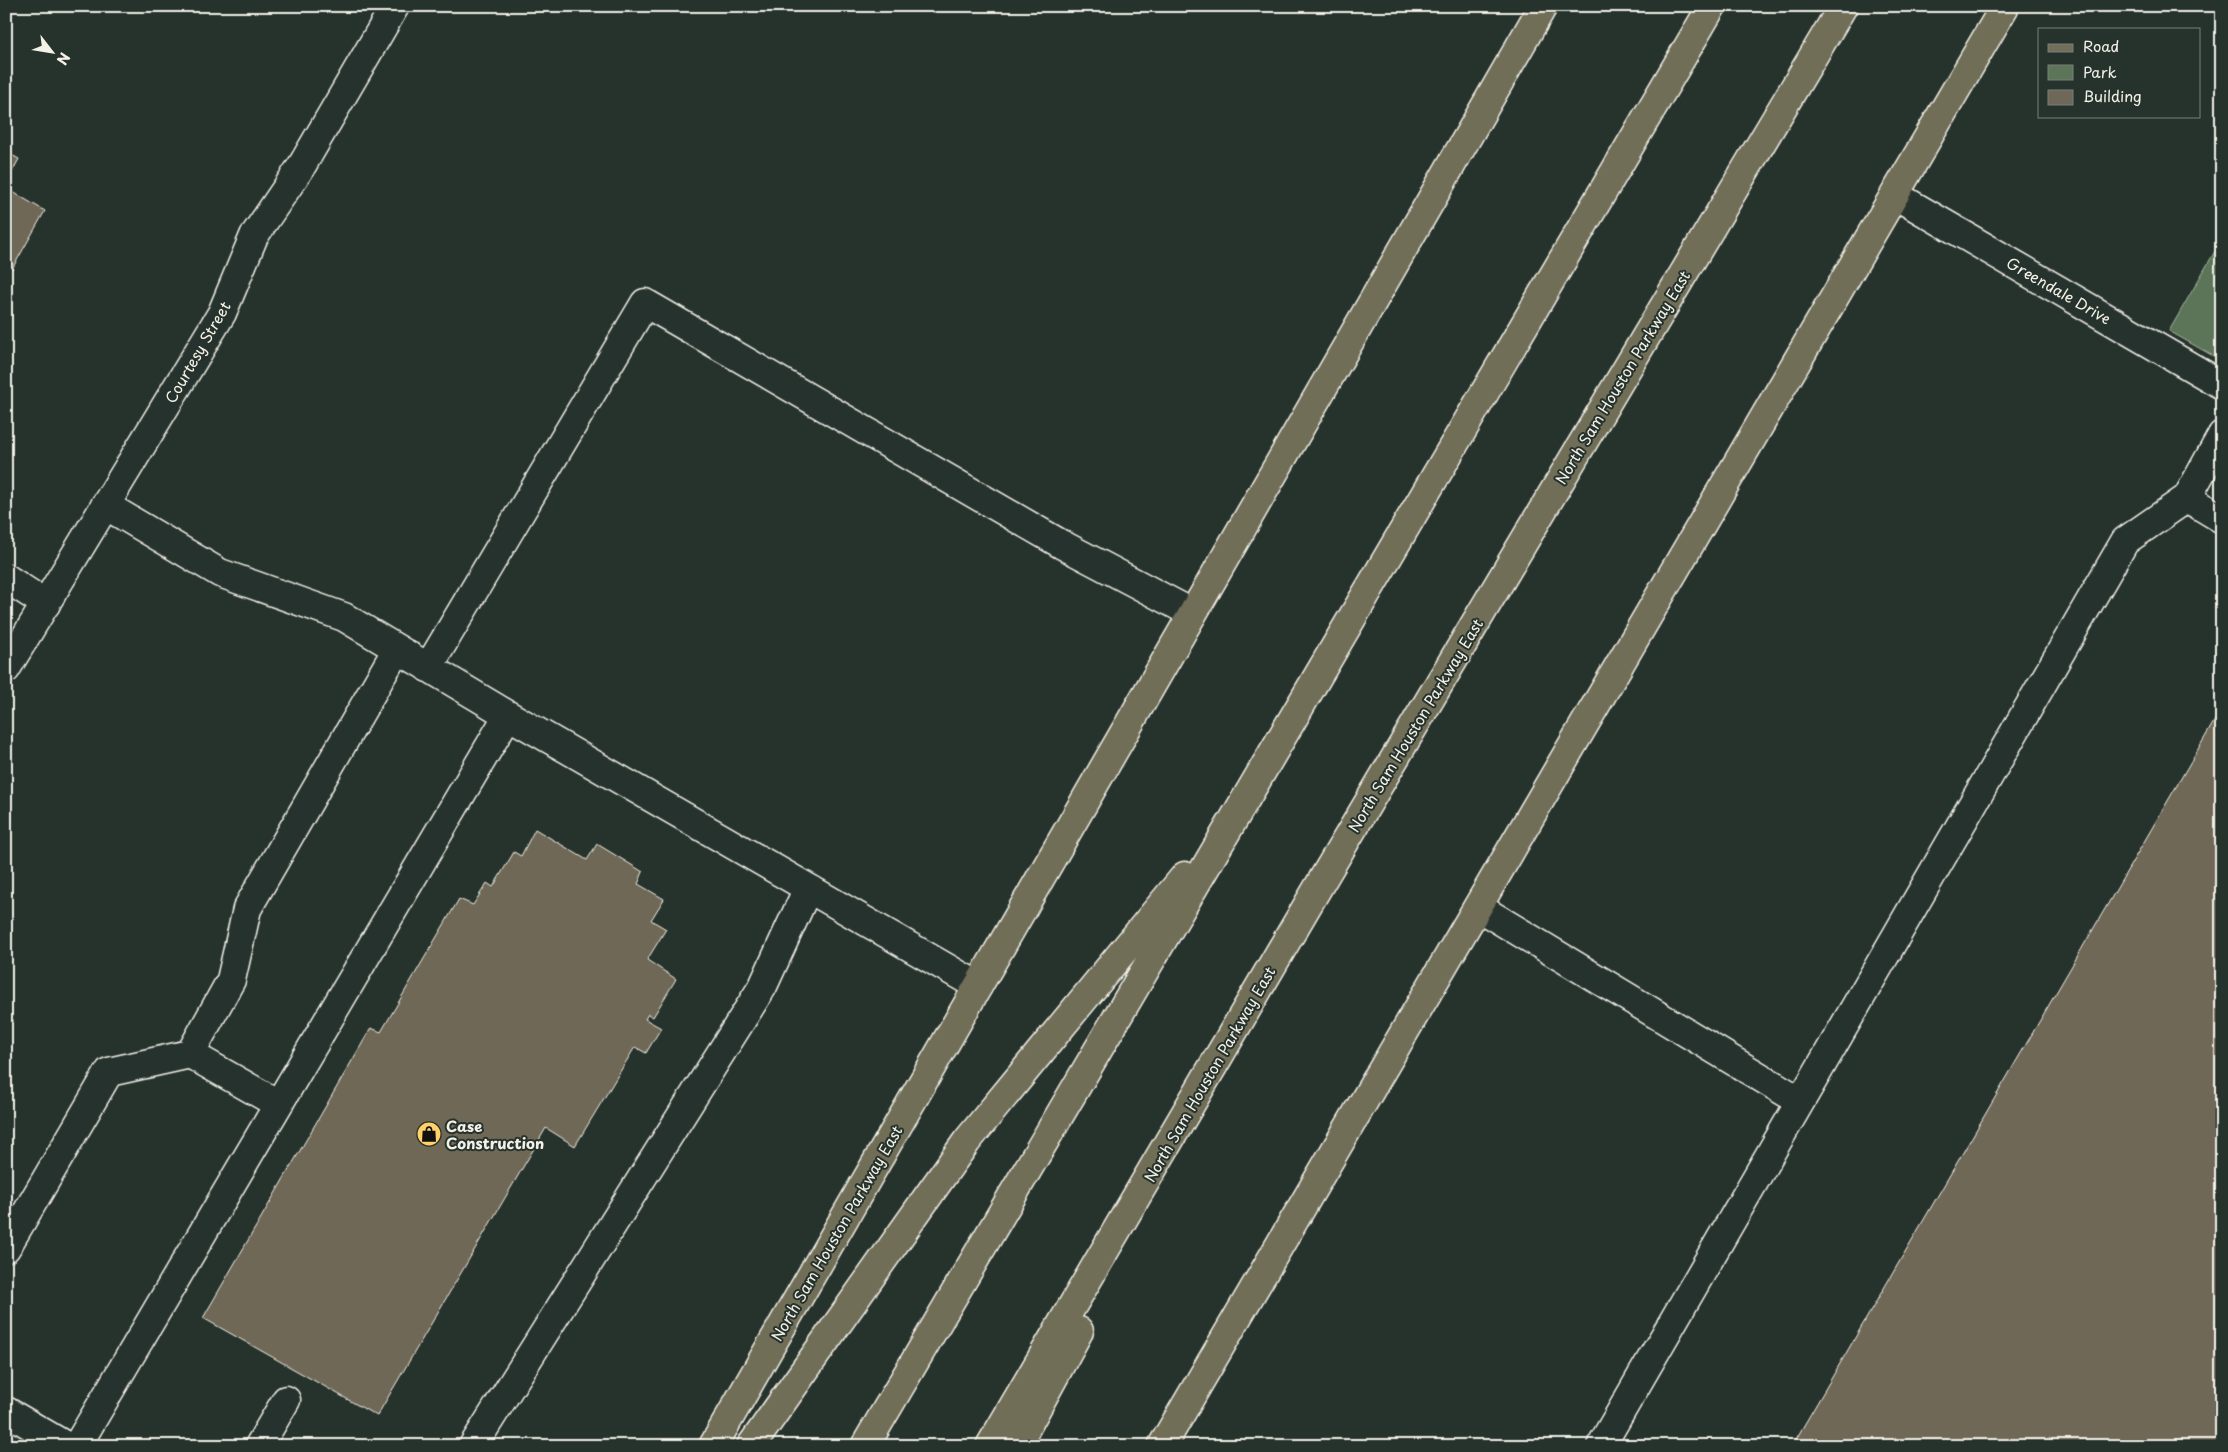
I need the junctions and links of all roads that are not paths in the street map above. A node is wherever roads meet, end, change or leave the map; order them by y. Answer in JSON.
{"nodes":[{"id":1,"x":395,"y":6,"type":"edge"},
{"id":2,"x":1543,"y":6,"type":"edge"},
{"id":3,"x":1712,"y":6,"type":"edge"},
{"id":4,"x":1843,"y":6,"type":"edge"},
{"id":5,"x":2006,"y":6,"type":"edge"},
{"id":6,"x":1895,"y":194,"type":"junction"},
{"id":7,"x":2222,"y":385,"type":"edge"},
{"id":8,"x":2222,"y":435,"type":"edge"},
{"id":9,"x":2186,"y":498,"type":"junction"},
{"id":10,"x":105,"y":505,"type":"junction"},
{"id":11,"x":2222,"y":519,"type":"edge"},
{"id":12,"x":6,"y":578,"type":"edge"},
{"id":13,"x":46,"y":604,"type":"junction"},
{"id":14,"x":1192,"y":613,"type":"junction"},
{"id":15,"x":398,"y":649,"type":"junction"},
{"id":16,"x":428,"y":668,"type":"junction"},
{"id":17,"x":6,"y":669,"type":"edge"},
{"id":18,"x":508,"y":715,"type":"junction"},
{"id":19,"x":1240,"y":809,"type":"junction"},
{"id":20,"x":1327,"y":872,"type":"junction"},
{"id":21,"x":808,"y":888,"type":"junction"},
{"id":22,"x":1478,"y":908,"type":"junction"},
{"id":23,"x":978,"y":986,"type":"junction"},
{"id":24,"x":190,"y":1054,"type":"junction"},
{"id":25,"x":1800,"y":1101,"type":"junction"},
{"id":26,"x":278,"y":1104,"type":"junction"},
{"id":27,"x":6,"y":1248,"type":"edge"},
{"id":28,"x":286,"y":1400,"type":"dead end"},
{"id":29,"x":6,"y":1411,"type":"edge"},
{"id":30,"x":66,"y":1446,"type":"edge"},
{"id":31,"x":77,"y":1446,"type":"edge"},
{"id":32,"x":259,"y":1446,"type":"edge"},
{"id":33,"x":473,"y":1446,"type":"edge"},
{"id":34,"x":713,"y":1446,"type":"edge"},
{"id":35,"x":751,"y":1446,"type":"edge"},
{"id":36,"x":865,"y":1446,"type":"edge"},
{"id":37,"x":990,"y":1446,"type":"edge"},
{"id":38,"x":1016,"y":1446,"type":"edge"},
{"id":39,"x":1162,"y":1446,"type":"edge"},
{"id":40,"x":1602,"y":1446,"type":"edge"}],
"edges":[{"from":1,"to":10,"type":"street","name":"Courtesy Street"},
{"from":2,"to":14,"type":"main road","name":"North Sam Houston Parkway East"},
{"from":3,"to":19,"type":"main road"},
{"from":4,"to":20,"type":"main road","name":"North Sam Houston Parkway East"},
{"from":5,"to":6,"type":"main road"},
{"from":6,"to":7,"type":"street","name":"Greendale Drive"},
{"from":6,"to":22,"type":"main road"},
{"from":8,"to":9,"type":"street"},
{"from":9,"to":11,"type":"street"},
{"from":9,"to":25,"type":"street"},
{"from":10,"to":13,"type":"street","name":"Courtesy Street"},
{"from":10,"to":15,"type":"street"},
{"from":12,"to":13,"type":"street"},
{"from":13,"to":17,"type":"street","name":"Courtesy Street"},
{"from":14,"to":16,"type":"street"},
{"from":14,"to":23,"type":"main road","name":"North Sam Houston Parkway East"},
{"from":15,"to":16,"type":"street"},
{"from":15,"to":24,"type":"street"},
{"from":16,"to":18,"type":"street"},
{"from":18,"to":21,"type":"street"},
{"from":18,"to":26,"type":"street"},
{"from":19,"to":35,"type":"main road"},
{"from":19,"to":36,"type":"main road"},
{"from":20,"to":37,"type":"main road","name":"North Sam Houston Parkway East"},
{"from":20,"to":38,"type":"main road"},
{"from":21,"to":23,"type":"street"},
{"from":21,"to":33,"type":"street"},
{"from":22,"to":25,"type":"street"},
{"from":22,"to":39,"type":"main road"},
{"from":23,"to":34,"type":"main road","name":"North Sam Houston Parkway East"},
{"from":24,"to":26,"type":"street"},
{"from":24,"to":27,"type":"street"},
{"from":25,"to":40,"type":"street"},
{"from":26,"to":31,"type":"street"},
{"from":28,"to":32,"type":"street"},
{"from":29,"to":30,"type":"street"}]}
